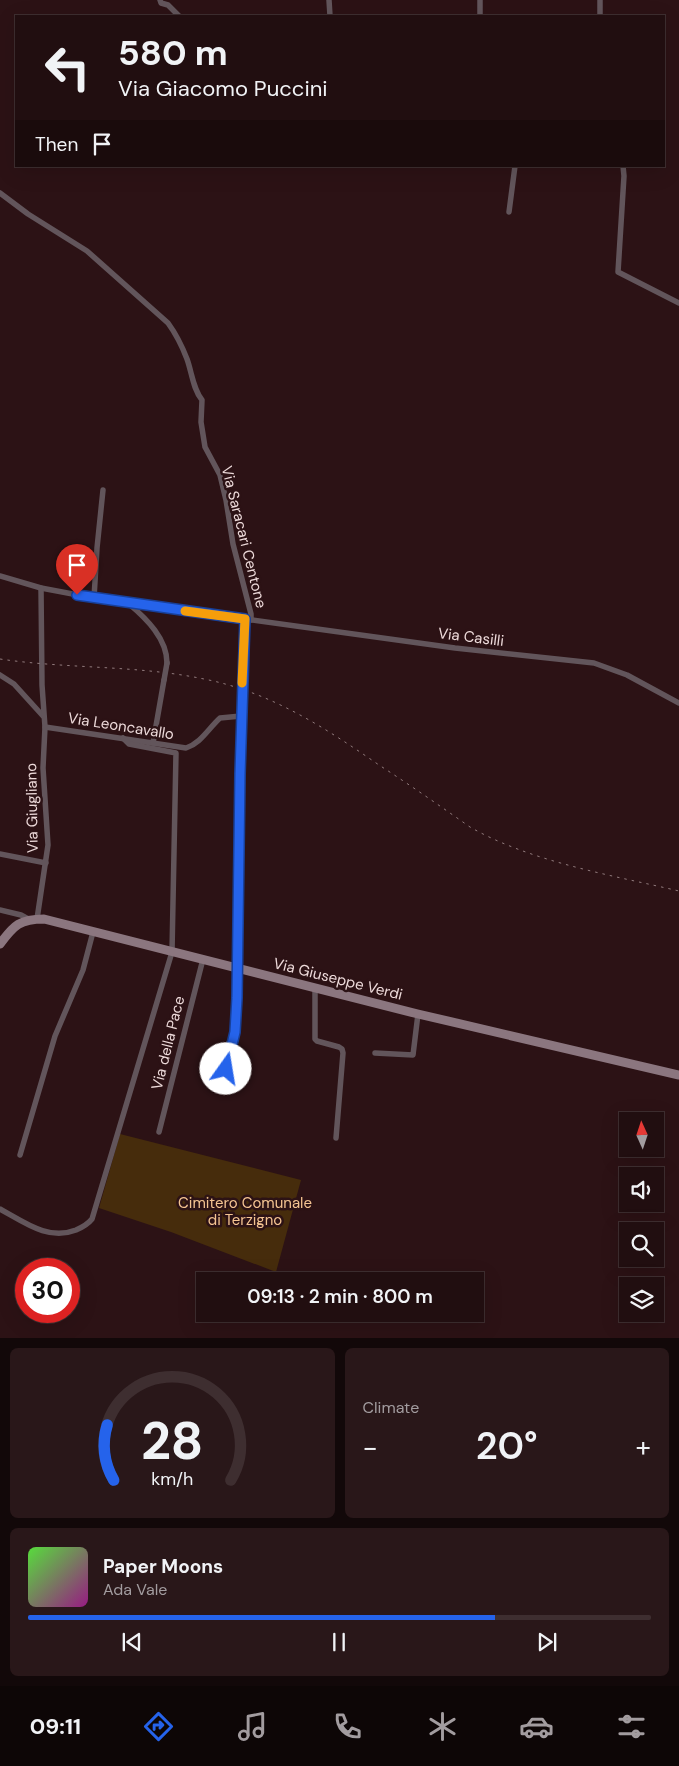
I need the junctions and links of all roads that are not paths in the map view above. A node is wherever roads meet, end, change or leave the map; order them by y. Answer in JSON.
{"nodes":[{"id":1,"x":160,"y":0,"type":"edge"},
{"id":2,"x":329,"y":0,"type":"edge"},
{"id":3,"x":480,"y":0,"type":"edge"},
{"id":4,"x":600,"y":0,"type":"edge"},
{"id":5,"x":178,"y":15,"type":"edge"},
{"id":6,"x":330,"y":15,"type":"edge"},
{"id":7,"x":480,"y":15,"type":"edge"},
{"id":8,"x":600,"y":15,"type":"edge"},
{"id":9,"x":515,"y":167,"type":"edge"},
{"id":10,"x":623,"y":167,"type":"edge"},
{"id":11,"x":0,"y":193,"type":"edge"},
{"id":12,"x":509,"y":212,"type":"dead end"},
{"id":13,"x":679,"y":302,"type":"edge"},
{"id":14,"x":103,"y":490,"type":"dead end"},
{"id":15,"x":0,"y":576,"type":"edge"},
{"id":16,"x":41,"y":588,"type":"junction"},
{"id":17,"x":94,"y":598,"type":"junction"},
{"id":18,"x":128,"y":603,"type":"junction"},
{"id":19,"x":248,"y":620,"type":"junction"},
{"id":20,"x":0,"y":676,"type":"edge"},
{"id":21,"x":679,"y":703,"type":"edge"},
{"id":22,"x":43,"y":716,"type":"junction"},
{"id":23,"x":241,"y":716,"type":"junction"},
{"id":24,"x":45,"y":726,"type":"junction"},
{"id":25,"x":123,"y":738,"type":"junction"},
{"id":26,"x":153,"y":743,"type":"junction"},
{"id":27,"x":0,"y":854,"type":"edge"},
{"id":28,"x":46,"y":863,"type":"junction"},
{"id":29,"x":0,"y":910,"type":"edge"},
{"id":30,"x":34,"y":919,"type":"junction"},
{"id":31,"x":93,"y":932,"type":"junction"},
{"id":32,"x":0,"y":944,"type":"edge"},
{"id":33,"x":172,"y":952,"type":"junction"},
{"id":34,"x":202,"y":959,"type":"junction"},
{"id":35,"x":238,"y":968,"type":"junction"},
{"id":36,"x":315,"y":987,"type":"junction"},
{"id":37,"x":418,"y":1014,"type":"junction"},
{"id":38,"x":375,"y":1052,"type":"dead end"},
{"id":39,"x":679,"y":1075,"type":"edge"},
{"id":40,"x":222,"y":1088,"type":"dead end"},
{"id":41,"x":159,"y":1132,"type":"dead end"},
{"id":42,"x":336,"y":1138,"type":"dead end"},
{"id":43,"x":20,"y":1154,"type":"dead end"},
{"id":44,"x":0,"y":1209,"type":"edge"}],
"edges":[{"from":1,"to":5,"type":"street"},
{"from":2,"to":6,"type":"street"},
{"from":3,"to":7,"type":"street"},
{"from":4,"to":8,"type":"street"},
{"from":9,"to":12,"type":"street"},
{"from":10,"to":13,"type":"street"},
{"from":11,"to":19,"type":"street","name":"Via Saracari Centone"},
{"from":14,"to":17,"type":"street"},
{"from":15,"to":16,"type":"street","name":"Via Casilli"},
{"from":16,"to":17,"type":"street","name":"Via Casilli"},
{"from":16,"to":22,"type":"street","name":"Via Giugliano"},
{"from":17,"to":18,"type":"street","name":"Via Casilli"},
{"from":18,"to":19,"type":"street","name":"Via Casilli"},
{"from":18,"to":26,"type":"street","bridge":true},
{"from":19,"to":21,"type":"street","name":"Via Casilli"},
{"from":19,"to":23,"type":"street","name":"Via Saracari Centone"},
{"from":20,"to":22,"type":"street"},
{"from":22,"to":24,"type":"street","name":"Via Giugliano"},
{"from":23,"to":26,"type":"street","name":"Via Leoncavallo"},
{"from":23,"to":35,"type":"street","name":"Via Saracari Centone"},
{"from":24,"to":25,"type":"street","name":"Via Leoncavallo"},
{"from":24,"to":28,"type":"street","name":"Via Giugliano"},
{"from":25,"to":26,"type":"street","name":"Via Leoncavallo"},
{"from":25,"to":33,"type":"street"},
{"from":27,"to":28,"type":"street"},
{"from":28,"to":30,"type":"street","name":"Via Giugliano"},
{"from":29,"to":30,"type":"street"},
{"from":30,"to":31,"type":"street","name":"Via Giuseppe Verdi"},
{"from":30,"to":32,"type":"street"},
{"from":31,"to":33,"type":"street","name":"Via Giuseppe Verdi"},
{"from":31,"to":43,"type":"street"},
{"from":33,"to":34,"type":"street","name":"Via Giuseppe Verdi"},
{"from":33,"to":44,"type":"street"},
{"from":34,"to":35,"type":"street","name":"Via Giuseppe Verdi"},
{"from":34,"to":41,"type":"street","name":"Via della Pace"},
{"from":35,"to":36,"type":"street","name":"Via Giuseppe Verdi"},
{"from":35,"to":40,"type":"street","name":"Via Saracari Centone"},
{"from":36,"to":37,"type":"street","name":"Via Giuseppe Verdi"},
{"from":36,"to":42,"type":"street"},
{"from":37,"to":38,"type":"street"},
{"from":37,"to":39,"type":"street","name":"Via Giuseppe Verdi"}]}
